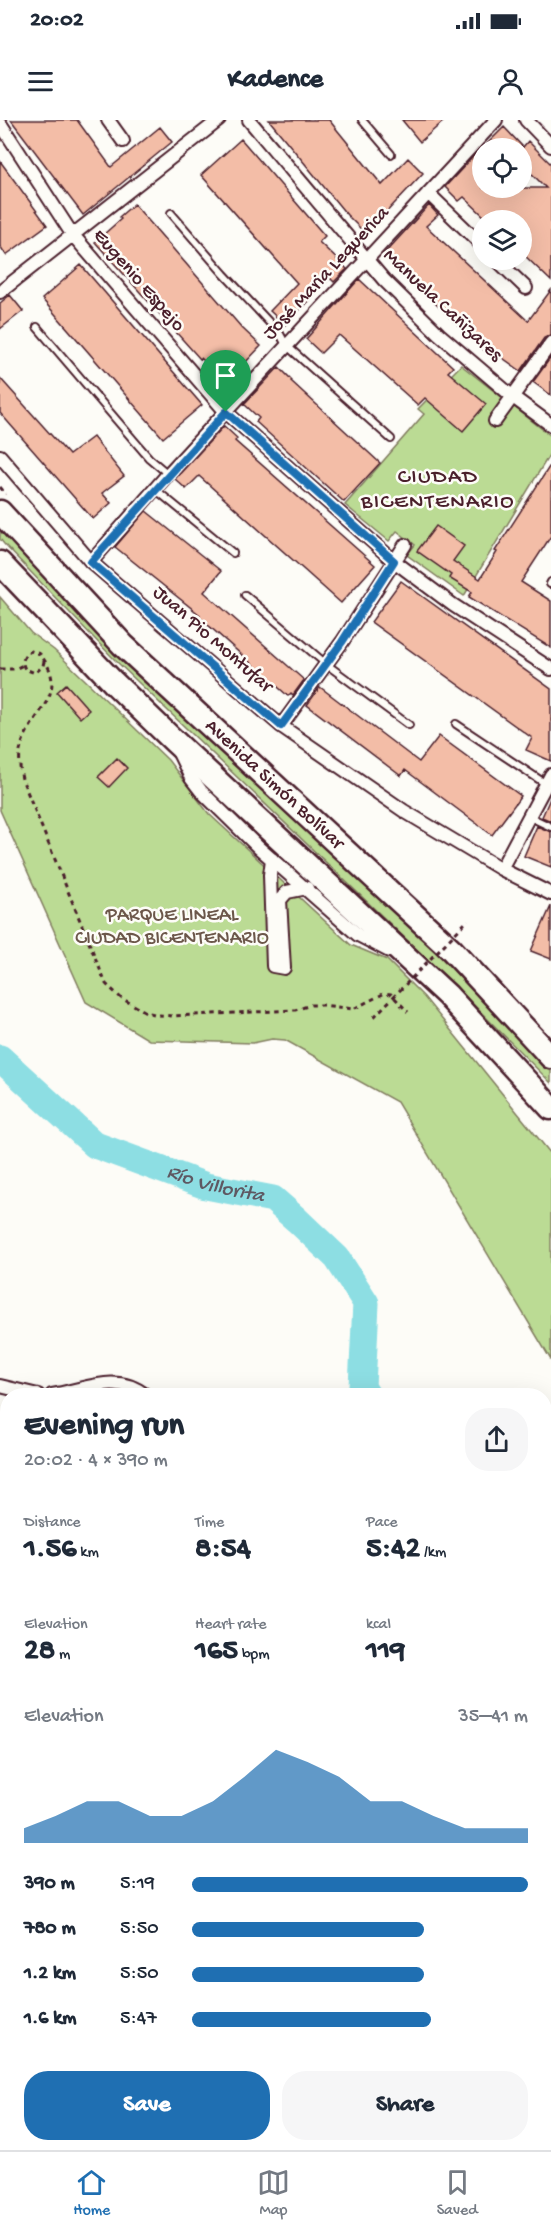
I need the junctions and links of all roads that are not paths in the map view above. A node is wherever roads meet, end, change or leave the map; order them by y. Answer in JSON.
{"nodes":[{"id":1,"x":108,"y":120,"type":"edge"},
{"id":2,"x":219,"y":120,"type":"edge"},
{"id":3,"x":249,"y":120,"type":"edge"},
{"id":4,"x":362,"y":120,"type":"edge"},
{"id":5,"x":496,"y":120,"type":"edge"},
{"id":6,"x":526,"y":120,"type":"edge"},
{"id":7,"x":0,"y":123,"type":"edge"},
{"id":8,"x":123,"y":141,"type":"dead end"},
{"id":9,"x":551,"y":146,"type":"edge"},
{"id":10,"x":391,"y":154,"type":"dead end"},
{"id":11,"x":428,"y":193,"type":"junction"},
{"id":12,"x":171,"y":213,"type":"dead end"},
{"id":13,"x":72,"y":234,"type":"junction"},
{"id":14,"x":472,"y":235,"type":"edge"},
{"id":15,"x":366,"y":261,"type":"junction"},
{"id":16,"x":507,"y":270,"type":"edge"},
{"id":17,"x":526,"y":288,"type":"dead end"},
{"id":18,"x":0,"y":292,"type":"edge"},
{"id":19,"x":37,"y":327,"type":"dead end"},
{"id":20,"x":551,"y":343,"type":"edge"},
{"id":21,"x":286,"y":345,"type":"junction"},
{"id":22,"x":513,"y":398,"type":"junction"},
{"id":23,"x":226,"y":412,"type":"junction"},
{"id":24,"x":495,"y":421,"type":"dead end"},
{"id":25,"x":551,"y":425,"type":"edge"},
{"id":26,"x":391,"y":439,"type":"dead end"},
{"id":27,"x":0,"y":456,"type":"edge"},
{"id":28,"x":168,"y":474,"type":"junction"},
{"id":29,"x":155,"y":488,"type":"junction"},
{"id":30,"x":0,"y":512,"type":"edge"},
{"id":31,"x":405,"y":545,"type":"dead end"},
{"id":32,"x":233,"y":553,"type":"dead end"},
{"id":33,"x":394,"y":561,"type":"junction"},
{"id":34,"x":91,"y":562,"type":"junction"},
{"id":35,"x":0,"y":563,"type":"edge"},
{"id":36,"x":245,"y":595,"type":"dead end"},
{"id":37,"x":327,"y":663,"type":"junction"},
{"id":38,"x":551,"y":669,"type":"edge"},
{"id":39,"x":456,"y":724,"type":"dead end"},
{"id":40,"x":409,"y":725,"type":"dead end"},
{"id":41,"x":281,"y":726,"type":"junction"},
{"id":42,"x":174,"y":741,"type":"junction"},
{"id":43,"x":549,"y":780,"type":"edge"},
{"id":44,"x":530,"y":817,"type":"junction"},
{"id":45,"x":551,"y":827,"type":"edge"},
{"id":46,"x":272,"y":858,"type":"junction"},
{"id":47,"x":501,"y":869,"type":"junction"},
{"id":48,"x":307,"y":888,"type":"junction"},
{"id":49,"x":551,"y":894,"type":"edge"},
{"id":50,"x":414,"y":963,"type":"junction"},
{"id":51,"x":551,"y":1057,"type":"edge"},
{"id":52,"x":551,"y":1108,"type":"edge"},
{"id":53,"x":86,"y":1388,"type":"edge"},
{"id":54,"x":136,"y":1388,"type":"edge"}],
"edges":[{"from":1,"to":8,"type":"street"},
{"from":2,"to":13,"type":"street"},
{"from":3,"to":15,"type":"street","name":"Manuela Cañizares"},
{"from":4,"to":10,"type":"lane"},
{"from":5,"to":11,"type":"street","name":"José Maria Lequerica"},
{"from":6,"to":9,"type":"street"},
{"from":7,"to":13,"type":"street","name":"Eugenio Espejo"},
{"from":11,"to":14,"type":"street"},
{"from":11,"to":15,"type":"street","name":"José Maria Lequerica"},
{"from":12,"to":21,"type":"lane"},
{"from":13,"to":18,"type":"street"},
{"from":13,"to":23,"type":"street","name":"Eugenio Espejo"},
{"from":15,"to":21,"type":"street","name":"José Maria Lequerica"},
{"from":15,"to":22,"type":"street","name":"Manuela Cañizares"},
{"from":16,"to":17,"type":"street"},
{"from":19,"to":28,"type":"lane"},
{"from":20,"to":22,"type":"street"},
{"from":21,"to":23,"type":"street","name":"José Maria Lequerica"},
{"from":21,"to":26,"type":"lane"},
{"from":22,"to":24,"type":"street"},
{"from":22,"to":25,"type":"street","name":"Manuela Cañizares"},
{"from":23,"to":28,"type":"street","name":"José Maria Lequerica"},
{"from":23,"to":33,"type":"street","name":"Eugenio Espejo"},
{"from":27,"to":34,"type":"street","name":"Juan Pio Montufar"},
{"from":28,"to":29,"type":"street","name":"José Maria Lequerica"},
{"from":29,"to":32,"type":"lane"},
{"from":29,"to":34,"type":"street","name":"José Maria Lequerica"},
{"from":30,"to":51,"type":"highway","name":"Avenida Simón Bolívar"},
{"from":31,"to":33,"type":"street"},
{"from":33,"to":37,"type":"street"},
{"from":33,"to":38,"type":"street","name":"Eugenio Espejo"},
{"from":34,"to":41,"type":"street","name":"Juan Pio Montufar"},
{"from":35,"to":42,"type":"highway","name":"Avenida Simón Bolívar"},
{"from":36,"to":37,"type":"lane"},
{"from":37,"to":40,"type":"lane"},
{"from":37,"to":41,"type":"street"},
{"from":39,"to":43,"type":"lane"},
{"from":41,"to":47,"type":"street","name":"Juan Pio Montufar"},
{"from":42,"to":46,"type":"street"},
{"from":42,"to":50,"type":"highway","name":"Avenida Simón Bolívar"},
{"from":43,"to":44,"type":"street"},
{"from":44,"to":45,"type":"lane"},
{"from":44,"to":47,"type":"street"},
{"from":46,"to":48,"type":"street"},
{"from":46,"to":48,"type":"street"},
{"from":47,"to":49,"type":"street","name":"Juan Pio Montufar"},
{"from":48,"to":50,"type":"street"},
{"from":50,"to":52,"type":"highway","name":"Avenida Simón Bolívar"},
{"from":53,"to":54,"type":"street"}]}
